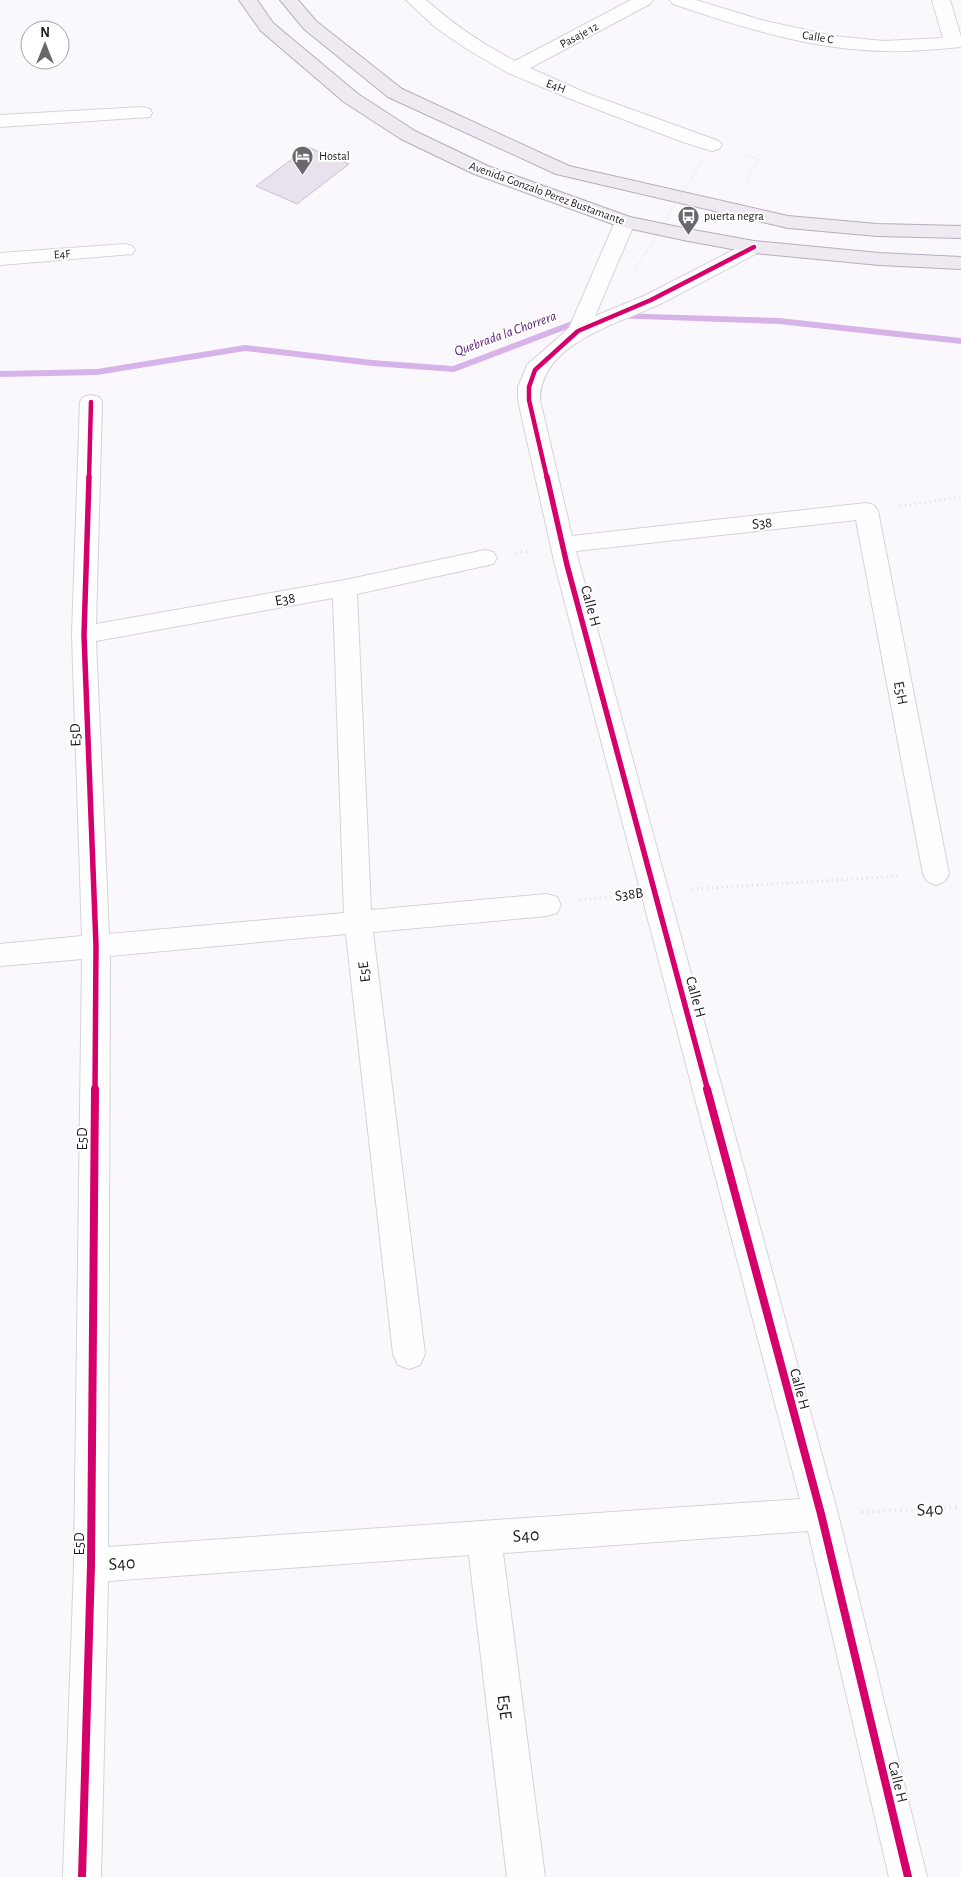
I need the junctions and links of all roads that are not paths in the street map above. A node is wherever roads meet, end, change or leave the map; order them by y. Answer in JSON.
{"nodes":[{"id":1,"x":248,"y":0,"type":"edge"},
{"id":2,"x":289,"y":0,"type":"edge"},
{"id":3,"x":415,"y":0,"type":"edge"},
{"id":4,"x":644,"y":0,"type":"edge"},
{"id":5,"x":679,"y":0,"type":"edge"},
{"id":6,"x":940,"y":0,"type":"edge"},
{"id":7,"x":957,"y":42,"type":"edge"},
{"id":8,"x":514,"y":70,"type":"junction"},
{"id":9,"x":143,"y":113,"type":"dead end"},
{"id":10,"x":0,"y":122,"type":"edge"},
{"id":11,"x":712,"y":145,"type":"dead end"},
{"id":12,"x":625,"y":222,"type":"junction"},
{"id":13,"x":961,"y":232,"type":"edge"},
{"id":14,"x":754,"y":247,"type":"junction"},
{"id":15,"x":125,"y":250,"type":"dead end"},
{"id":16,"x":0,"y":259,"type":"edge"},
{"id":17,"x":961,"y":264,"type":"edge"},
{"id":18,"x":578,"y":331,"type":"junction"},
{"id":19,"x":91,"y":402,"type":"dead end"},
{"id":20,"x":866,"y":512,"type":"joint"},
{"id":21,"x":562,"y":546,"type":"junction"},
{"id":22,"x":485,"y":558,"type":"road end"},
{"id":23,"x":345,"y":588,"type":"junction"},
{"id":24,"x":84,"y":635,"type":"junction"},
{"id":25,"x":936,"y":874,"type":"road end"},
{"id":26,"x":547,"y":905,"type":"road end"},
{"id":27,"x":358,"y":923,"type":"junction"},
{"id":28,"x":96,"y":946,"type":"junction"},
{"id":29,"x":0,"y":955,"type":"edge"},
{"id":30,"x":409,"y":1354,"type":"dead end"},
{"id":31,"x":821,"y":1514,"type":"junction"},
{"id":32,"x":484,"y":1538,"type":"junction"},
{"id":33,"x":91,"y":1565,"type":"junction"},
{"id":34,"x":82,"y":1877,"type":"edge"},
{"id":35,"x":526,"y":1877,"type":"edge"},
{"id":36,"x":908,"y":1877,"type":"edge"}],
"edges":[{"from":1,"to":12,"type":"main road","name":"Avenida Gonzalo Perez Bustamante"},
{"from":2,"to":13,"type":"main road","name":"Avenida Gonzalo Perez Bustamante"},
{"from":3,"to":8,"type":"street","name":"E4H"},
{"from":4,"to":8,"type":"street","name":"Pasaje 12"},
{"from":5,"to":7,"type":"street","name":"Calle C"},
{"from":6,"to":7,"type":"street"},
{"from":8,"to":11,"type":"street","name":"E4H"},
{"from":9,"to":10,"type":"street"},
{"from":12,"to":14,"type":"main road","name":"Avenida Gonzalo Perez Bustamante"},
{"from":12,"to":18,"type":"street","name":"Calle H"},
{"from":14,"to":17,"type":"main road","name":"Avenida Gonzalo Perez Bustamante"},
{"from":14,"to":18,"type":"street","name":"Calle H"},
{"from":15,"to":16,"type":"street","name":"E4F"},
{"from":18,"to":21,"type":"street","name":"Calle H"},
{"from":19,"to":24,"type":"street","name":"E5D"},
{"from":20,"to":21,"type":"street","name":"S38"},
{"from":20,"to":25,"type":"street","name":"E5H"},
{"from":21,"to":31,"type":"street","name":"Calle H"},
{"from":22,"to":23,"type":"street","name":"E38"},
{"from":23,"to":24,"type":"street","name":"E38"},
{"from":23,"to":27,"type":"street","name":"E5E"},
{"from":24,"to":28,"type":"street","name":"E5D"},
{"from":26,"to":27,"type":"street"},
{"from":27,"to":28,"type":"street"},
{"from":27,"to":30,"type":"street","name":"E5E"},
{"from":28,"to":29,"type":"street"},
{"from":28,"to":33,"type":"street","name":"E5D"},
{"from":31,"to":32,"type":"street","name":"S40"},
{"from":31,"to":36,"type":"street","name":"Calle H"},
{"from":32,"to":33,"type":"street","name":"S40"},
{"from":32,"to":35,"type":"street","name":"E5E"},
{"from":33,"to":34,"type":"street","name":"E5D"}]}
